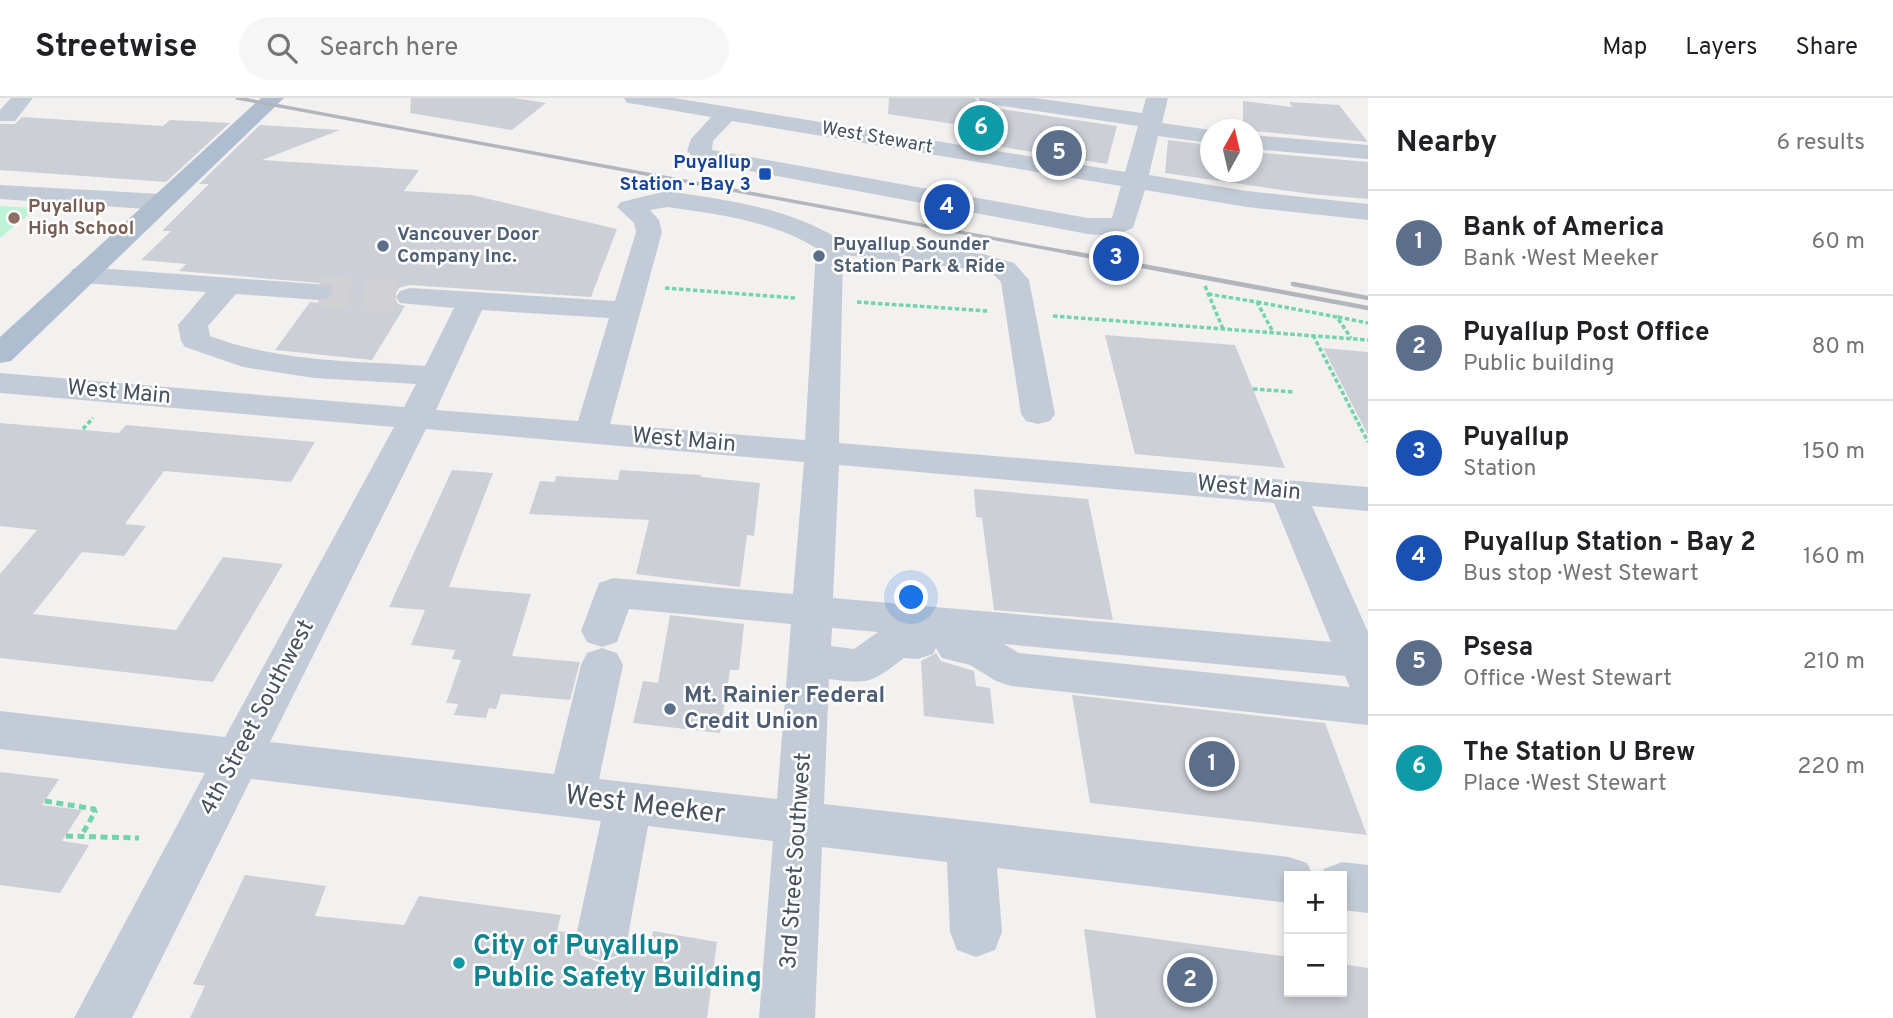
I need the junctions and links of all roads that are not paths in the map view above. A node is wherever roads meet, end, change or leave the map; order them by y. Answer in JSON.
{"nodes":[{"id":1,"x":22,"y":98,"type":"edge"},
{"id":2,"x":273,"y":98,"type":"edge"},
{"id":3,"x":635,"y":98,"type":"edge"},
{"id":4,"x":989,"y":98,"type":"edge"},
{"id":5,"x":1157,"y":98,"type":"edge"},
{"id":6,"x":727,"y":113,"type":"junction"},
{"id":7,"x":7,"y":116,"type":"dead end"},
{"id":8,"x":1150,"y":124,"type":"junction"},
{"id":9,"x":1200,"y":134,"type":"edge"},
{"id":10,"x":1263,"y":143,"type":"edge"},
{"id":11,"x":1368,"y":152,"type":"edge"},
{"id":12,"x":862,"y":160,"type":"junction"},
{"id":13,"x":1136,"y":181,"type":"junction"},
{"id":14,"x":0,"y":192,"type":"edge"},
{"id":15,"x":161,"y":202,"type":"junction"},
{"id":16,"x":1368,"y":212,"type":"edge"},
{"id":17,"x":830,"y":245,"type":"junction"},
{"id":18,"x":83,"y":275,"type":"junction"},
{"id":19,"x":228,"y":285,"type":"junction"},
{"id":20,"x":318,"y":291,"type":"tunnel mouth"},
{"id":21,"x":410,"y":297,"type":"tunnel mouth"},
{"id":22,"x":629,"y":298,"type":"junction"},
{"id":23,"x":472,"y":300,"type":"junction"},
{"id":24,"x":0,"y":354,"type":"edge"},
{"id":25,"x":437,"y":376,"type":"junction"},
{"id":26,"x":0,"y":383,"type":"edge"},
{"id":27,"x":1038,"y":414,"type":"dead end"},
{"id":28,"x":415,"y":418,"type":"junction"},
{"id":29,"x":591,"y":433,"type":"junction"},
{"id":30,"x":822,"y":453,"type":"junction"},
{"id":31,"x":1288,"y":492,"type":"junction"},
{"id":32,"x":1368,"y":499,"type":"edge"},
{"id":33,"x":812,"y":610,"type":"junction"},
{"id":34,"x":809,"y":660,"type":"junction"},
{"id":35,"x":1365,"y":668,"type":"edge"},
{"id":36,"x":1368,"y":707,"type":"edge"},
{"id":37,"x":0,"y":730,"type":"edge"},
{"id":38,"x":238,"y":757,"type":"junction"},
{"id":39,"x":572,"y":797,"type":"junction"},
{"id":40,"x":628,"y":804,"type":"junction"},
{"id":41,"x":799,"y":824,"type":"junction"},
{"id":42,"x":971,"y":844,"type":"junction"},
{"id":43,"x":1284,"y":879,"type":"edge"},
{"id":44,"x":1347,"y":887,"type":"edge"},
{"id":45,"x":1368,"y":889,"type":"edge"},
{"id":46,"x":976,"y":932,"type":"dead end"},
{"id":47,"x":602,"y":936,"type":"dead end"},
{"id":48,"x":102,"y":1018,"type":"edge"},
{"id":49,"x":787,"y":1018,"type":"edge"}],
"edges":[{"from":1,"to":7,"type":"street"},
{"from":2,"to":15,"type":"main road"},
{"from":3,"to":6,"type":"street","name":"West Stewart"},
{"from":4,"to":8,"type":"street"},
{"from":5,"to":8,"type":"street"},
{"from":6,"to":12,"type":"street","name":"West Stewart"},
{"from":6,"to":12,"type":"street"},
{"from":8,"to":9,"type":"street"},
{"from":8,"to":13,"type":"street"},
{"from":10,"to":11,"type":"street"},
{"from":12,"to":13,"type":"street","name":"West Stewart"},
{"from":12,"to":13,"type":"street"},
{"from":13,"to":16,"type":"street","name":"West Stewart"},
{"from":14,"to":15,"type":"street"},
{"from":15,"to":18,"type":"main road"},
{"from":17,"to":22,"type":"street"},
{"from":17,"to":27,"type":"street"},
{"from":17,"to":30,"type":"street","name":"3rd Street Southwest"},
{"from":18,"to":19,"type":"street"},
{"from":18,"to":24,"type":"main road"},
{"from":19,"to":20,"type":"street"},
{"from":19,"to":25,"type":"street"},
{"from":21,"to":23,"type":"street"},
{"from":22,"to":23,"type":"street"},
{"from":22,"to":29,"type":"street"},
{"from":23,"to":25,"type":"street","name":"4th Street Southwest"},
{"from":25,"to":28,"type":"street","name":"4th Street Southwest"},
{"from":26,"to":28,"type":"street","name":"West Main"},
{"from":28,"to":29,"type":"street","name":"West Main"},
{"from":28,"to":38,"type":"street","name":"4th Street Southwest"},
{"from":29,"to":30,"type":"street","name":"West Main"},
{"from":30,"to":31,"type":"street","name":"West Main"},
{"from":30,"to":33,"type":"street","name":"3rd Street Southwest"},
{"from":31,"to":32,"type":"street","name":"West Main"},
{"from":31,"to":35,"type":"street"},
{"from":33,"to":34,"type":"street","name":"3rd Street Southwest"},
{"from":33,"to":35,"type":"street"},
{"from":33,"to":39,"type":"street"},
{"from":34,"to":36,"type":"street"},
{"from":34,"to":41,"type":"street","name":"3rd Street Southwest"},
{"from":37,"to":38,"type":"street","name":"West Meeker"},
{"from":38,"to":39,"type":"street","name":"West Meeker"},
{"from":38,"to":48,"type":"street","name":"4th Street Southwest"},
{"from":39,"to":40,"type":"street","name":"West Meeker"},
{"from":40,"to":41,"type":"street","name":"West Meeker"},
{"from":40,"to":47,"type":"street"},
{"from":41,"to":42,"type":"street","name":"West Meeker"},
{"from":41,"to":49,"type":"street","name":"3rd Street Southwest"},
{"from":42,"to":43,"type":"street","name":"West Meeker"},
{"from":42,"to":46,"type":"street"},
{"from":44,"to":45,"type":"street"}]}
